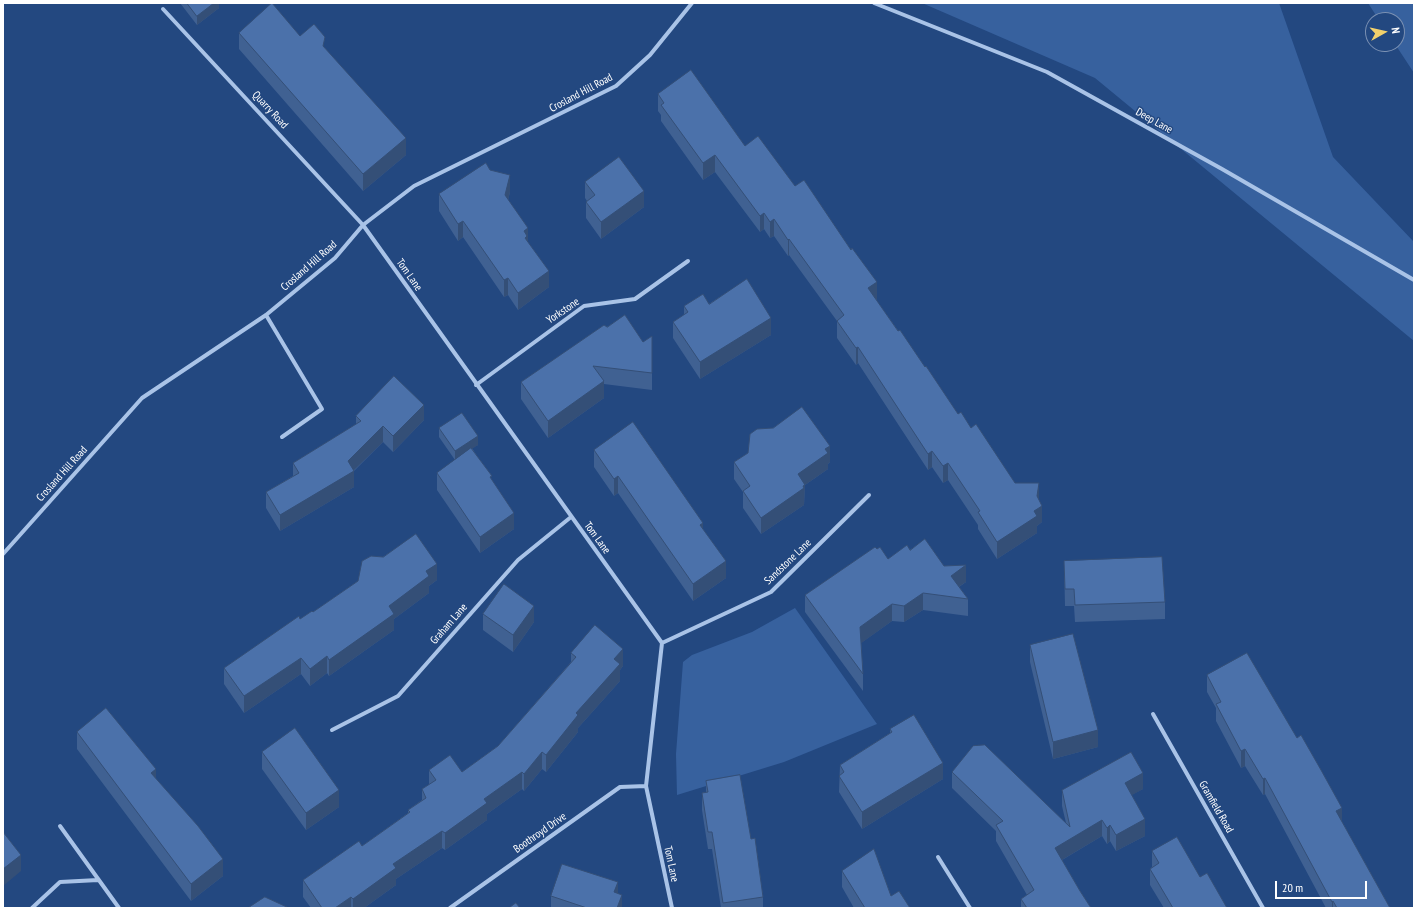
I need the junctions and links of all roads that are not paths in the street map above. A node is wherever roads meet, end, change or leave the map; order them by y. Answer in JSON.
{"nodes":[{"id":1,"x":692,"y":3,"type":"edge"},
{"id":2,"x":874,"y":3,"type":"edge"},
{"id":3,"x":163,"y":8,"type":"dead end"},
{"id":4,"x":363,"y":225,"type":"junction"},
{"id":5,"x":688,"y":261,"type":"dead end"},
{"id":6,"x":1414,"y":280,"type":"edge"},
{"id":7,"x":266,"y":315,"type":"junction"},
{"id":8,"x":476,"y":385,"type":"junction"},
{"id":9,"x":282,"y":436,"type":"dead end"},
{"id":10,"x":869,"y":496,"type":"dead end"},
{"id":11,"x":571,"y":517,"type":"junction"},
{"id":12,"x":3,"y":554,"type":"edge"},
{"id":13,"x":662,"y":643,"type":"junction"},
{"id":14,"x":1153,"y":714,"type":"dead end"},
{"id":15,"x":332,"y":730,"type":"dead end"},
{"id":16,"x":646,"y":786,"type":"junction"},
{"id":17,"x":60,"y":826,"type":"dead end"},
{"id":18,"x":938,"y":857,"type":"dead end"},
{"id":19,"x":98,"y":880,"type":"junction"},
{"id":20,"x":32,"y":908,"type":"edge"},
{"id":21,"x":119,"y":908,"type":"edge"},
{"id":22,"x":450,"y":908,"type":"edge"},
{"id":23,"x":672,"y":908,"type":"edge"},
{"id":24,"x":970,"y":908,"type":"edge"},
{"id":25,"x":1263,"y":908,"type":"edge"}],
"edges":[{"from":1,"to":4,"type":"street","name":"Crosland Hill Road"},
{"from":2,"to":6,"type":"street","name":"Deep Lane"},
{"from":3,"to":4,"type":"street","name":"Quarry Road"},
{"from":4,"to":7,"type":"street","name":"Crosland Hill Road"},
{"from":4,"to":8,"type":"street","name":"Tom Lane"},
{"from":5,"to":8,"type":"street","name":"Yorkstone"},
{"from":7,"to":9,"type":"street"},
{"from":7,"to":12,"type":"street","name":"Crosland Hill Road"},
{"from":8,"to":11,"type":"street","name":"Tom Lane"},
{"from":10,"to":13,"type":"street","name":"Sandstone Lane"},
{"from":11,"to":13,"type":"street","name":"Tom Lane"},
{"from":11,"to":15,"type":"street","name":"Graham Lane"},
{"from":13,"to":16,"type":"street","name":"Tom Lane"},
{"from":14,"to":25,"type":"street","name":"Gramfield Road"},
{"from":16,"to":22,"type":"street","name":"Boothroyd Drive"},
{"from":16,"to":23,"type":"street","name":"Tom Lane"},
{"from":17,"to":19,"type":"street"},
{"from":18,"to":24,"type":"street"},
{"from":19,"to":20,"type":"street"},
{"from":19,"to":21,"type":"street"}]}
